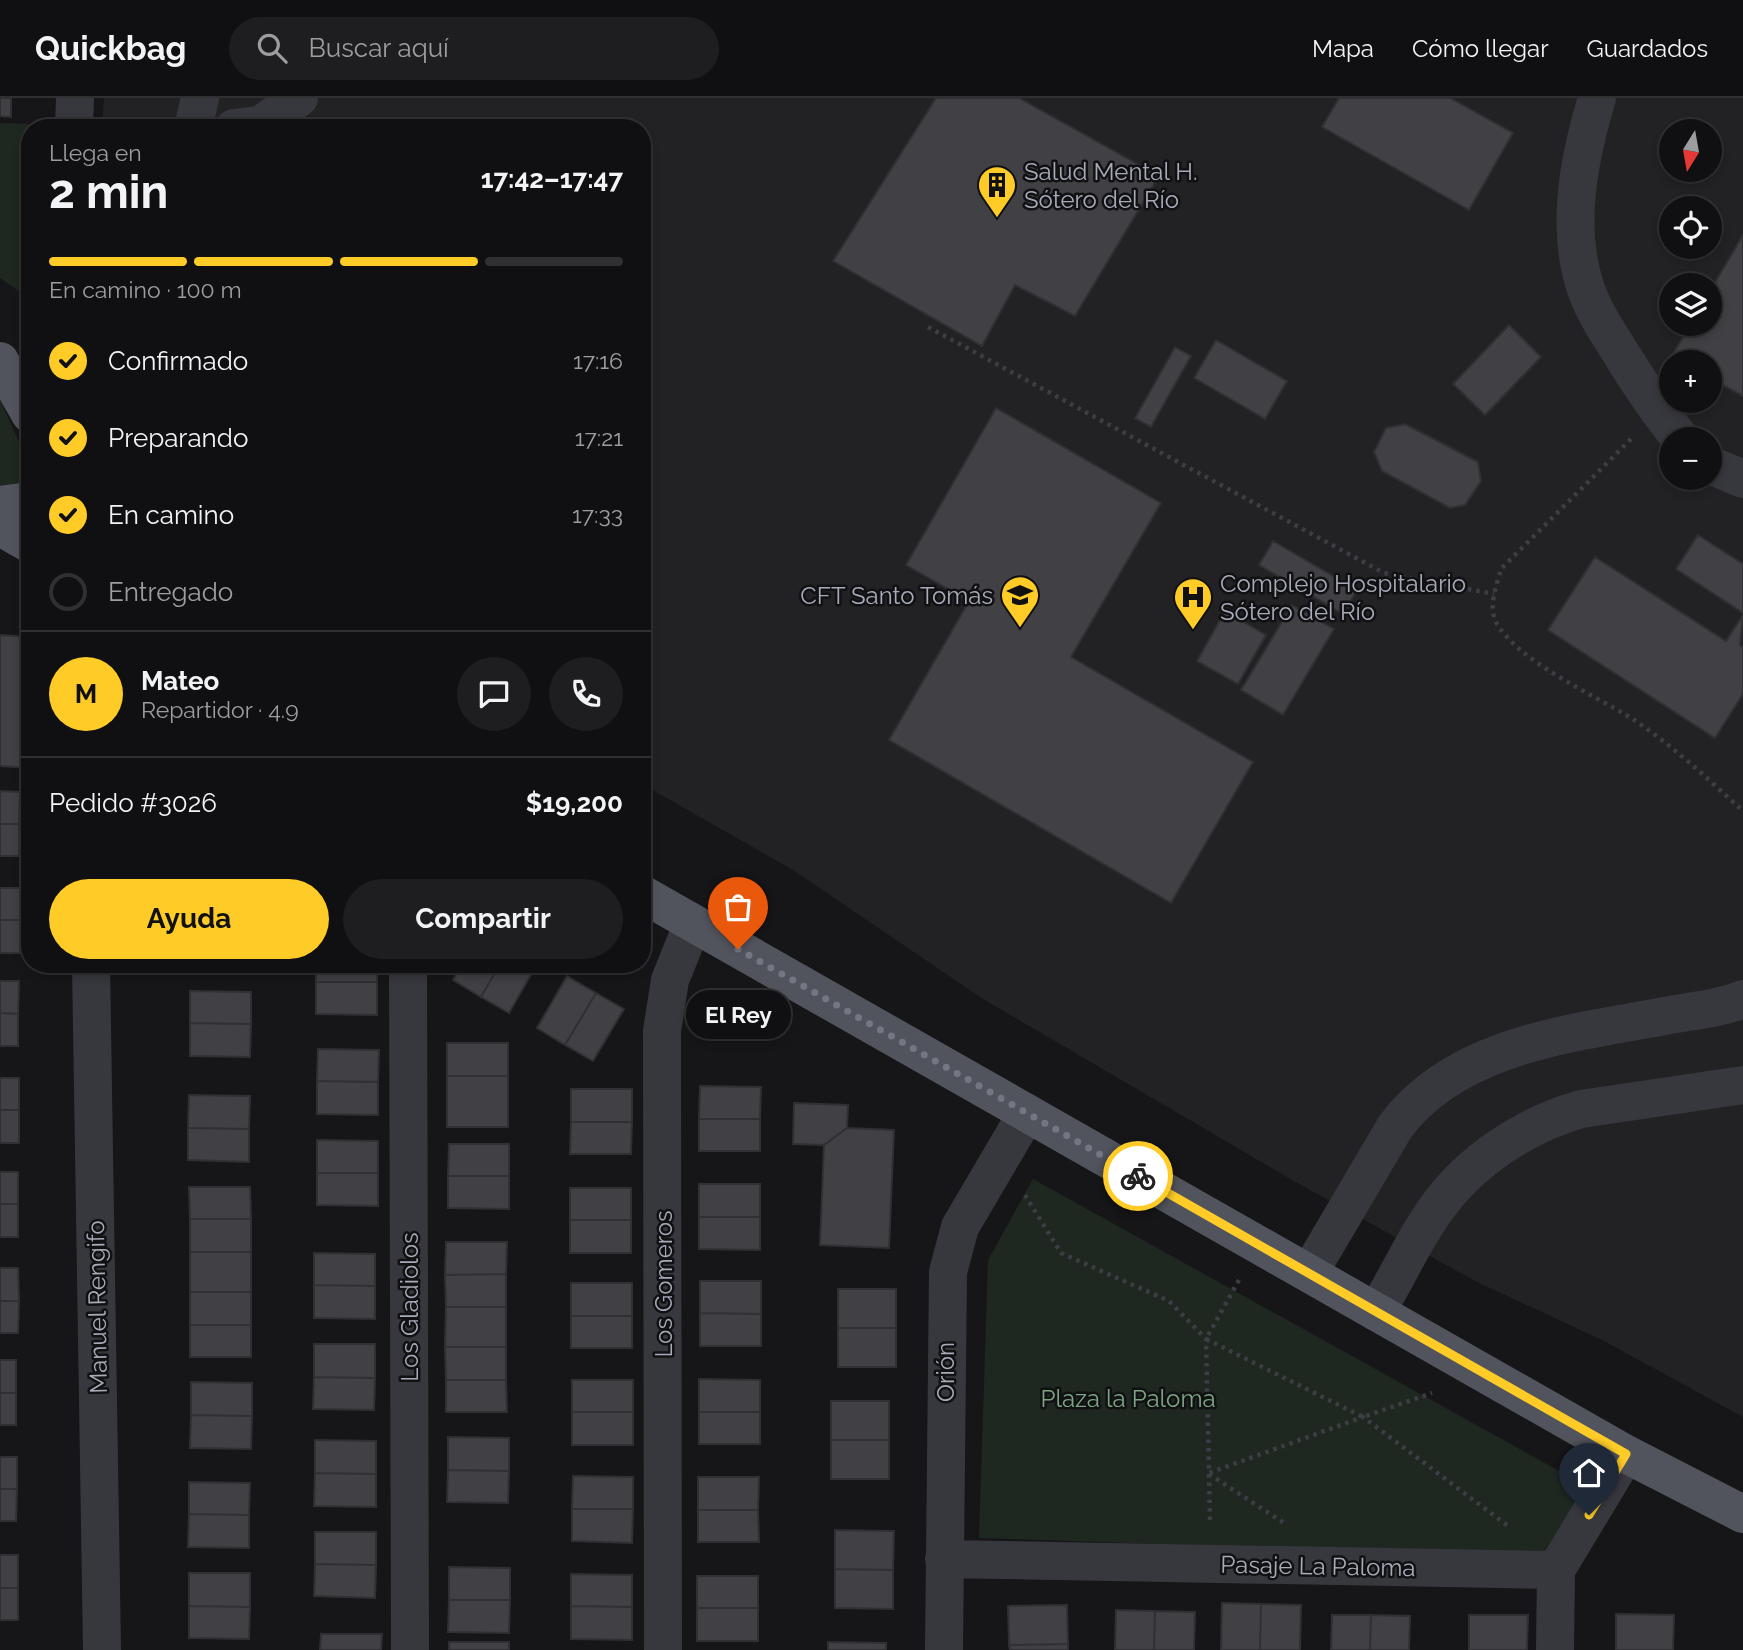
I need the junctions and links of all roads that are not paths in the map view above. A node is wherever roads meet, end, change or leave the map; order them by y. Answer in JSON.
{"nodes":[{"id":1,"x":75,"y":98,"type":"edge"},
{"id":2,"x":200,"y":98,"type":"edge"},
{"id":3,"x":299,"y":98,"type":"edge"},
{"id":4,"x":1597,"y":98,"type":"edge"},
{"id":5,"x":74,"y":119,"type":"edge"},
{"id":6,"x":195,"y":119,"type":"edge"},
{"id":7,"x":269,"y":119,"type":"edge"},
{"id":8,"x":11,"y":363,"type":"edge"},
{"id":9,"x":21,"y":390,"type":"edge"},
{"id":10,"x":1670,"y":425,"type":"edge"},
{"id":11,"x":1722,"y":470,"type":"edge"},
{"id":12,"x":1743,"y":479,"type":"edge"},
{"id":13,"x":21,"y":502,"type":"edge"},
{"id":14,"x":0,"y":505,"type":"edge"},
{"id":15,"x":0,"y":527,"type":"edge"},
{"id":16,"x":21,"y":539,"type":"edge"},
{"id":17,"x":651,"y":899,"type":"edge"},
{"id":18,"x":693,"y":923,"type":"junction"},
{"id":19,"x":91,"y":973,"type":"edge"},
{"id":20,"x":408,"y":973,"type":"edge"},
{"id":21,"x":1743,"y":999,"type":"edge"},
{"id":22,"x":1743,"y":1085,"type":"edge"},
{"id":23,"x":1027,"y":1113,"type":"junction"},
{"id":24,"x":1309,"y":1273,"type":"junction"},
{"id":25,"x":1376,"y":1312,"type":"junction"},
{"id":26,"x":1626,"y":1454,"type":"junction"},
{"id":27,"x":1743,"y":1514,"type":"edge"},
{"id":28,"x":944,"y":1559,"type":"junction"},
{"id":29,"x":1556,"y":1570,"type":"junction"},
{"id":30,"x":102,"y":1650,"type":"edge"},
{"id":31,"x":410,"y":1650,"type":"edge"},
{"id":32,"x":663,"y":1650,"type":"edge"},
{"id":33,"x":944,"y":1650,"type":"edge"},
{"id":34,"x":1555,"y":1650,"type":"edge"}],
"edges":[{"from":1,"to":5,"type":"street"},
{"from":2,"to":6,"type":"street"},
{"from":3,"to":7,"type":"street"},
{"from":4,"to":10,"type":"street"},
{"from":8,"to":9,"type":"main road"},
{"from":11,"to":12,"type":"street"},
{"from":13,"to":14,"type":"main road"},
{"from":15,"to":16,"type":"main road"},
{"from":17,"to":18,"type":"main road"},
{"from":18,"to":23,"type":"main road"},
{"from":18,"to":32,"type":"street","name":"Los Gomeros"},
{"from":19,"to":30,"type":"street","name":"Manuel Rengifo"},
{"from":20,"to":31,"type":"street","name":"Los Gladiolos"},
{"from":21,"to":24,"type":"street"},
{"from":22,"to":25,"type":"street"},
{"from":23,"to":24,"type":"main road"},
{"from":23,"to":28,"type":"street","name":"Orión"},
{"from":24,"to":25,"type":"main road"},
{"from":25,"to":26,"type":"main road"},
{"from":26,"to":27,"type":"main road"},
{"from":26,"to":29,"type":"street"},
{"from":28,"to":29,"type":"street","name":"Pasaje La Paloma"},
{"from":28,"to":33,"type":"street","name":"Orión"},
{"from":29,"to":34,"type":"street"}]}
